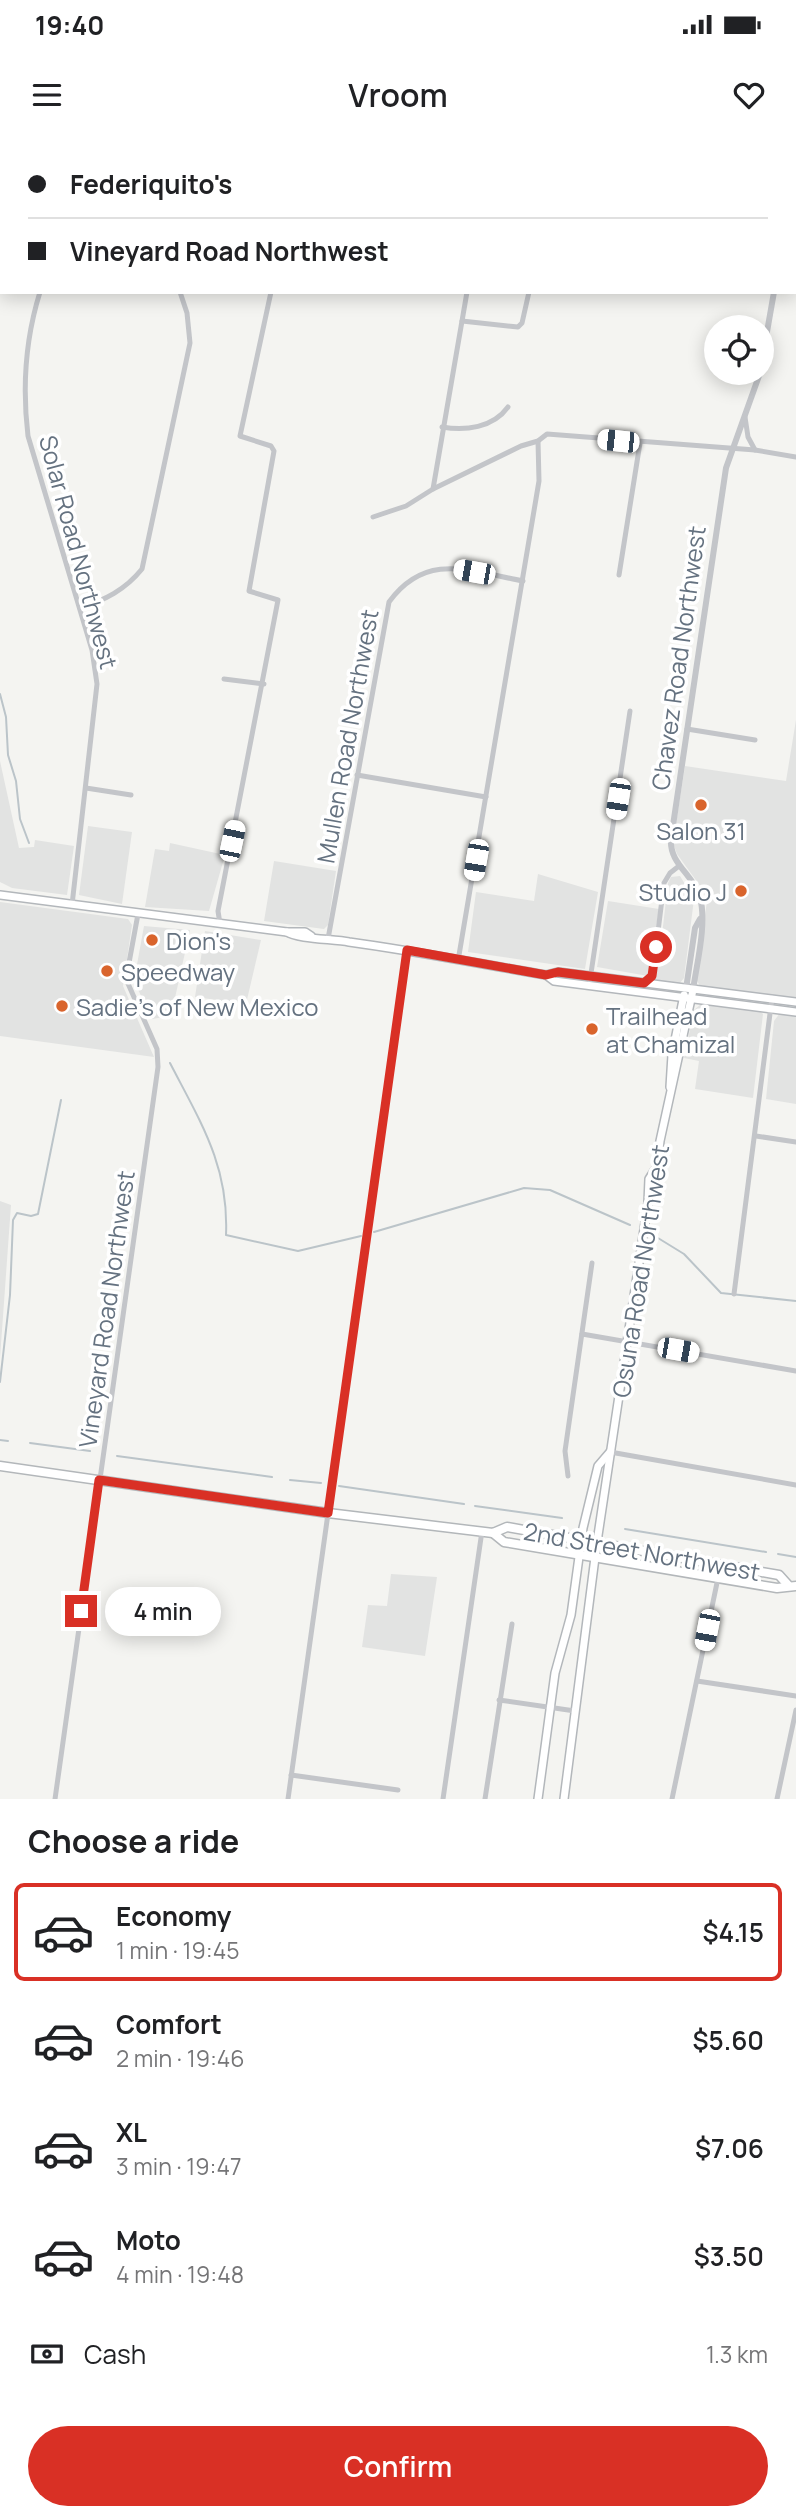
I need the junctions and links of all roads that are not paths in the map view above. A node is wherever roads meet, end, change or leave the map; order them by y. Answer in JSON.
{"nodes":[{"id":1,"x":40,"y":294,"type":"edge"},
{"id":2,"x":181,"y":294,"type":"edge"},
{"id":3,"x":271,"y":294,"type":"edge"},
{"id":4,"x":467,"y":294,"type":"edge"},
{"id":5,"x":529,"y":294,"type":"edge"},
{"id":6,"x":774,"y":294,"type":"edge"},
{"id":7,"x":770,"y":315,"type":"edge"},
{"id":8,"x":462,"y":321,"type":"junction"},
{"id":9,"x":756,"y":385,"type":"edge"},
{"id":10,"x":509,"y":407,"type":"dead end"},
{"id":11,"x":745,"y":416,"type":"junction"},
{"id":12,"x":442,"y":427,"type":"junction"},
{"id":13,"x":538,"y":441,"type":"junction"},
{"id":14,"x":640,"y":443,"type":"junction"},
{"id":15,"x":732,"y":449,"type":"junction"},
{"id":16,"x":755,"y":450,"type":"junction"},
{"id":17,"x":796,"y":457,"type":"edge"},
{"id":18,"x":433,"y":489,"type":"junction"},
{"id":19,"x":373,"y":517,"type":"dead end"},
{"id":20,"x":620,"y":575,"type":"dead end"},
{"id":21,"x":523,"y":581,"type":"junction"},
{"id":22,"x":79,"y":608,"type":"junction"},
{"id":23,"x":224,"y":679,"type":"dead end"},
{"id":24,"x":264,"y":684,"type":"junction"},
{"id":25,"x":630,"y":711,"type":"dead end"},
{"id":26,"x":687,"y":729,"type":"junction"},
{"id":27,"x":755,"y":740,"type":"dead end"},
{"id":28,"x":357,"y":775,"type":"junction"},
{"id":29,"x":86,"y":788,"type":"junction"},
{"id":30,"x":131,"y":795,"type":"dead end"},
{"id":31,"x":486,"y":797,"type":"junction"},
{"id":32,"x":679,"y":866,"type":"junction"},
{"id":33,"x":0,"y":895,"type":"edge"},
{"id":34,"x":72,"y":905,"type":"junction"},
{"id":35,"x":138,"y":914,"type":"junction"},
{"id":36,"x":220,"y":924,"type":"junction"},
{"id":37,"x":328,"y":939,"type":"junction"},
{"id":38,"x":407,"y":950,"type":"junction"},
{"id":39,"x":458,"y":961,"type":"junction"},
{"id":40,"x":546,"y":975,"type":"junction"},
{"id":41,"x":590,"y":976,"type":"junction"},
{"id":42,"x":644,"y":983,"type":"junction"},
{"id":43,"x":589,"y":986,"type":"junction"},
{"id":44,"x":687,"y":994,"type":"junction"},
{"id":45,"x":772,"y":998,"type":"junction"},
{"id":46,"x":796,"y":1002,"type":"edge"},
{"id":47,"x":771,"y":1009,"type":"junction"},
{"id":48,"x":796,"y":1012,"type":"edge"},
{"id":49,"x":756,"y":1136,"type":"junction"},
{"id":50,"x":796,"y":1142,"type":"edge"},
{"id":51,"x":592,"y":1263,"type":"dead end"},
{"id":52,"x":734,"y":1294,"type":"dead end"},
{"id":53,"x":582,"y":1334,"type":"junction"},
{"id":54,"x":628,"y":1341,"type":"junction"},
{"id":55,"x":796,"y":1371,"type":"edge"},
{"id":56,"x":610,"y":1452,"type":"junction"},
{"id":57,"x":0,"y":1466,"type":"edge"},
{"id":58,"x":568,"y":1476,"type":"dead end"},
{"id":59,"x":99,"y":1480,"type":"junction"},
{"id":60,"x":796,"y":1485,"type":"edge"},
{"id":61,"x":328,"y":1513,"type":"junction"},
{"id":62,"x":482,"y":1531,"type":"junction"},
{"id":63,"x":493,"y":1532,"type":"junction"},
{"id":64,"x":582,"y":1539,"type":"junction"},
{"id":65,"x":597,"y":1542,"type":"junction"},
{"id":66,"x":580,"y":1553,"type":"junction"},
{"id":67,"x":595,"y":1556,"type":"junction"},
{"id":68,"x":718,"y":1578,"type":"junction"},
{"id":69,"x":792,"y":1585,"type":"edge"},
{"id":70,"x":512,"y":1624,"type":"dead end"},
{"id":71,"x":697,"y":1681,"type":"junction"},
{"id":72,"x":796,"y":1696,"type":"edge"},
{"id":73,"x":499,"y":1700,"type":"junction"},
{"id":74,"x":550,"y":1709,"type":"junction"},
{"id":75,"x":796,"y":1710,"type":"edge"},
{"id":76,"x":575,"y":1711,"type":"junction"},
{"id":77,"x":291,"y":1775,"type":"junction"},
{"id":78,"x":398,"y":1790,"type":"dead end"},
{"id":79,"x":55,"y":1799,"type":"edge"},
{"id":80,"x":288,"y":1799,"type":"edge"},
{"id":81,"x":443,"y":1799,"type":"edge"},
{"id":82,"x":485,"y":1799,"type":"edge"},
{"id":83,"x":538,"y":1799,"type":"edge"},
{"id":84,"x":564,"y":1799,"type":"edge"},
{"id":85,"x":672,"y":1799,"type":"edge"},
{"id":86,"x":777,"y":1799,"type":"edge"}],
"edges":[{"from":1,"to":22,"type":"street","name":"Solar Road Northwest"},
{"from":2,"to":22,"type":"street"},
{"from":3,"to":24,"type":"street"},
{"from":4,"to":8,"type":"street"},
{"from":5,"to":8,"type":"street"},
{"from":6,"to":7,"type":"street"},
{"from":8,"to":12,"type":"street"},
{"from":9,"to":11,"type":"street","name":"Chavez Road Northwest"},
{"from":10,"to":12,"type":"street"},
{"from":11,"to":15,"type":"street","name":"Chavez Road Northwest"},
{"from":11,"to":16,"type":"street"},
{"from":12,"to":18,"type":"street"},
{"from":13,"to":14,"type":"street"},
{"from":13,"to":18,"type":"street"},
{"from":13,"to":21,"type":"street"},
{"from":14,"to":15,"type":"street"},
{"from":14,"to":20,"type":"street"},
{"from":15,"to":16,"type":"street"},
{"from":15,"to":26,"type":"street","name":"Chavez Road Northwest"},
{"from":16,"to":17,"type":"street"},
{"from":18,"to":19,"type":"street"},
{"from":21,"to":28,"type":"street","name":"Mullen Road Northwest"},
{"from":21,"to":31,"type":"street"},
{"from":22,"to":29,"type":"street","name":"Solar Road Northwest"},
{"from":23,"to":24,"type":"street"},
{"from":24,"to":36,"type":"street"},
{"from":25,"to":41,"type":"street"},
{"from":26,"to":27,"type":"street"},
{"from":26,"to":32,"type":"street","name":"Chavez Road Northwest"},
{"from":28,"to":31,"type":"street"},
{"from":28,"to":37,"type":"street","name":"Mullen Road Northwest"},
{"from":29,"to":30,"type":"street"},
{"from":29,"to":34,"type":"street","name":"Solar Road Northwest"},
{"from":31,"to":39,"type":"street"},
{"from":32,"to":42,"type":"street"},
{"from":32,"to":44,"type":"street","name":"Osuna Road Northwest"},
{"from":33,"to":34,"type":"main road"},
{"from":34,"to":35,"type":"main road"},
{"from":35,"to":36,"type":"main road"},
{"from":35,"to":59,"type":"street","name":"Vineyard Road Northwest"},
{"from":36,"to":37,"type":"main road"},
{"from":37,"to":38,"type":"main road"},
{"from":38,"to":39,"type":"main road"},
{"from":38,"to":61,"type":"street"},
{"from":39,"to":40,"type":"main road"},
{"from":40,"to":41,"type":"main road"},
{"from":40,"to":43,"type":"main road"},
{"from":41,"to":42,"type":"main road"},
{"from":41,"to":43,"type":"street"},
{"from":42,"to":44,"type":"main road"},
{"from":43,"to":44,"type":"main road"},
{"from":44,"to":45,"type":"main road"},
{"from":44,"to":47,"type":"main road"},
{"from":44,"to":54,"type":"main road","name":"Osuna Road Northwest"},
{"from":45,"to":46,"type":"main road"},
{"from":45,"to":47,"type":"street"},
{"from":47,"to":48,"type":"main road"},
{"from":47,"to":49,"type":"street"},
{"from":49,"to":50,"type":"street"},
{"from":49,"to":52,"type":"street"},
{"from":51,"to":53,"type":"street"},
{"from":53,"to":54,"type":"street"},
{"from":53,"to":58,"type":"street"},
{"from":54,"to":55,"type":"street"},
{"from":54,"to":56,"type":"main road","name":"Osuna Road Northwest"},
{"from":56,"to":60,"type":"street"},
{"from":56,"to":64,"type":"main road","name":"Osuna Road Northwest"},
{"from":56,"to":65,"type":"main road","name":"Osuna Road Northwest"},
{"from":57,"to":59,"type":"main road","name":"2nd Street Northwest"},
{"from":59,"to":61,"type":"main road","name":"2nd Street Northwest"},
{"from":59,"to":79,"type":"street","name":"Vineyard Road Northwest"},
{"from":61,"to":62,"type":"main road","name":"2nd Street Northwest"},
{"from":61,"to":77,"type":"street"},
{"from":62,"to":63,"type":"main road","name":"2nd Street Northwest"},
{"from":62,"to":81,"type":"street"},
{"from":63,"to":64,"type":"main road","name":"2nd Street Northwest"},
{"from":63,"to":66,"type":"main road","name":"2nd Street Northwest"},
{"from":64,"to":65,"type":"main road","name":"2nd Street Northwest"},
{"from":64,"to":66,"type":"main road","name":"Osuna Road Northwest"},
{"from":65,"to":67,"type":"main road","name":"Osuna Road Northwest"},
{"from":65,"to":69,"type":"main road","name":"2nd Street Northwest"},
{"from":66,"to":67,"type":"main road","name":"2nd Street Northwest"},
{"from":66,"to":74,"type":"main road","name":"Osuna Road Northwest"},
{"from":67,"to":68,"type":"main road","name":"2nd Street Northwest"},
{"from":67,"to":76,"type":"main road","name":"Osuna Road Northwest"},
{"from":68,"to":69,"type":"main road","name":"2nd Street Northwest"},
{"from":68,"to":71,"type":"street"},
{"from":70,"to":73,"type":"street"},
{"from":71,"to":72,"type":"street"},
{"from":71,"to":85,"type":"street"},
{"from":73,"to":74,"type":"street"},
{"from":73,"to":82,"type":"street"},
{"from":74,"to":76,"type":"street"},
{"from":74,"to":83,"type":"main road","name":"Osuna Road Northwest"},
{"from":75,"to":86,"type":"street"},
{"from":76,"to":84,"type":"main road","name":"Osuna Road Northwest"},
{"from":77,"to":78,"type":"street"},
{"from":77,"to":80,"type":"street"}]}
